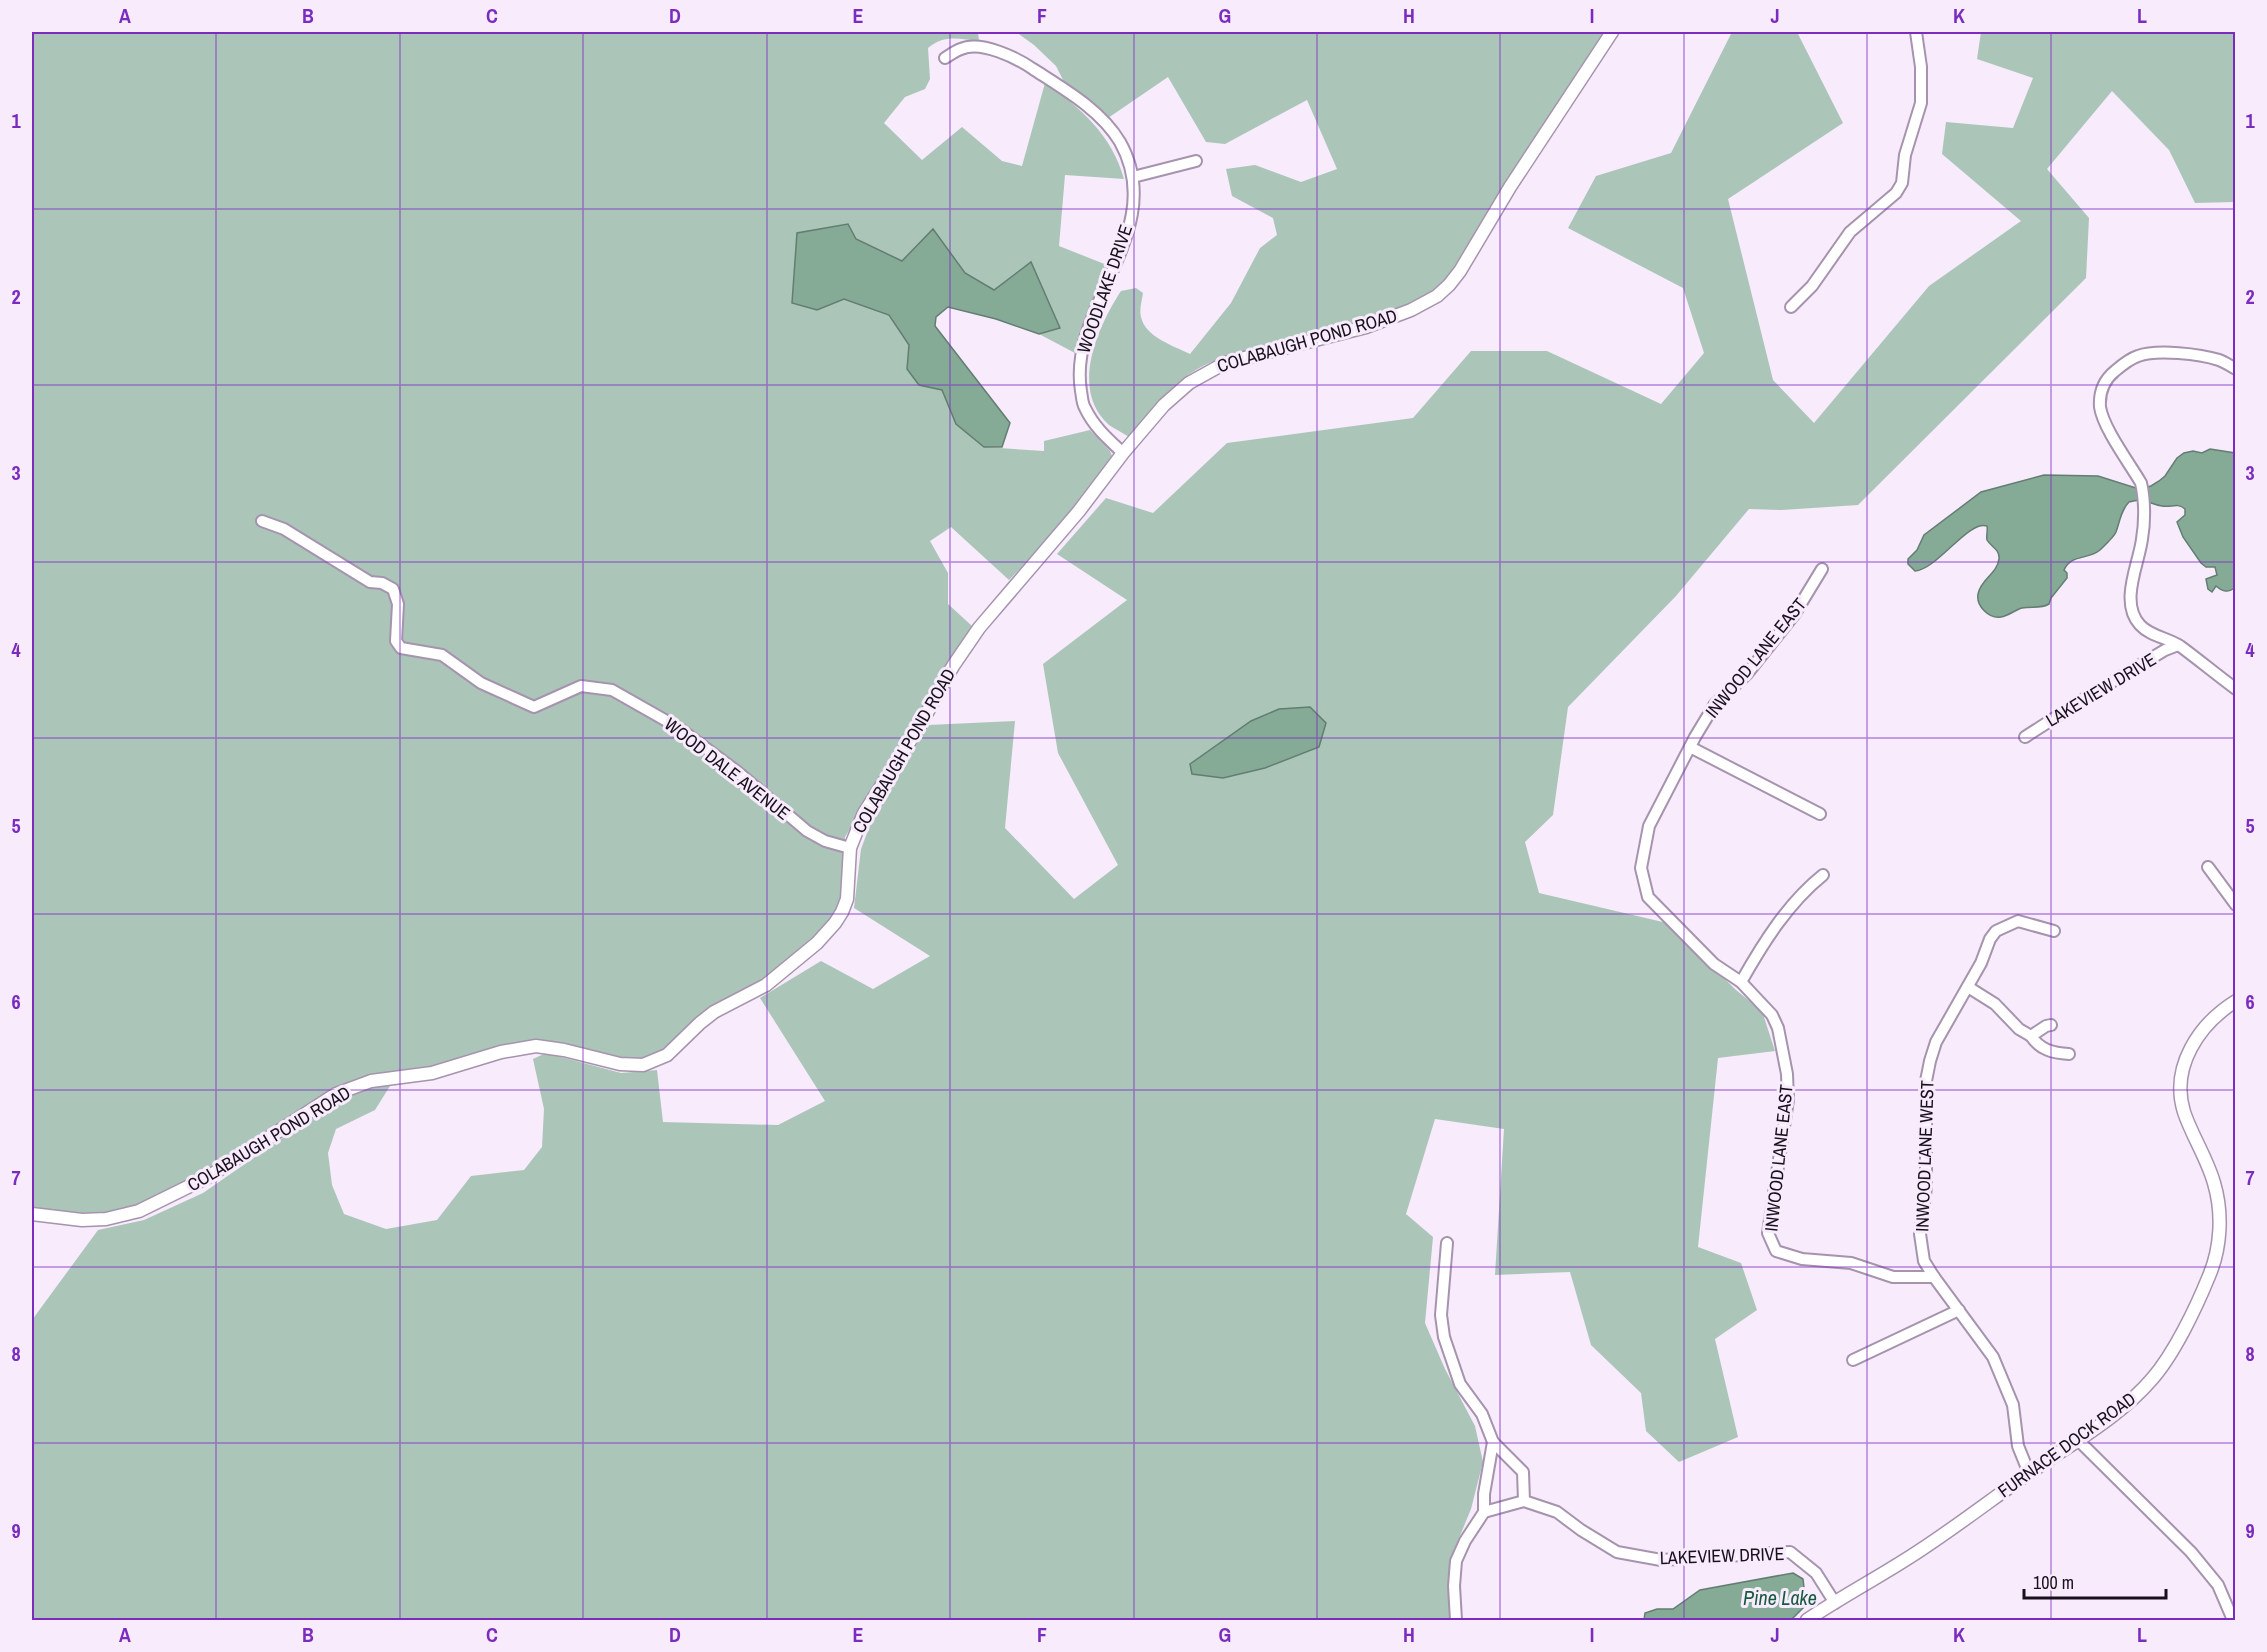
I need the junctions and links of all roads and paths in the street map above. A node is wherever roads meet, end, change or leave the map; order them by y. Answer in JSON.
{"nodes":[{"id":1,"x":1612,"y":32,"type":"edge"},
{"id":2,"x":1917,"y":32,"type":"edge"},
{"id":3,"x":945,"y":58,"type":"dead end"},
{"id":4,"x":1196,"y":161,"type":"dead end"},
{"id":5,"x":1132,"y":177,"type":"junction"},
{"id":6,"x":1791,"y":307,"type":"dead end"},
{"id":7,"x":2235,"y":369,"type":"edge"},
{"id":8,"x":1123,"y":453,"type":"junction"},
{"id":9,"x":262,"y":521,"type":"dead end"},
{"id":10,"x":1822,"y":569,"type":"dead end"},
{"id":11,"x":2178,"y":645,"type":"junction"},
{"id":12,"x":2235,"y":689,"type":"edge"},
{"id":13,"x":2025,"y":737,"type":"dead end"},
{"id":14,"x":1690,"y":747,"type":"junction"},
{"id":15,"x":1820,"y":814,"type":"dead end"},
{"id":16,"x":850,"y":848,"type":"junction"},
{"id":17,"x":2208,"y":867,"type":"dead end"},
{"id":18,"x":1823,"y":874,"type":"dead end"},
{"id":19,"x":2235,"y":905,"type":"edge"},
{"id":20,"x":2054,"y":931,"type":"dead end"},
{"id":21,"x":1741,"y":982,"type":"junction"},
{"id":22,"x":1968,"y":987,"type":"junction"},
{"id":23,"x":2235,"y":1001,"type":"edge"},
{"id":24,"x":2051,"y":1025,"type":"dead end"},
{"id":25,"x":2031,"y":1036,"type":"junction"},
{"id":26,"x":2069,"y":1053,"type":"dead end"},
{"id":27,"x":32,"y":1214,"type":"edge"},
{"id":28,"x":1447,"y":1243,"type":"dead end"},
{"id":29,"x":1934,"y":1278,"type":"junction"},
{"id":30,"x":1959,"y":1310,"type":"junction"},
{"id":31,"x":1853,"y":1360,"type":"dead end"},
{"id":32,"x":2078,"y":1440,"type":"junction"},
{"id":33,"x":1493,"y":1442,"type":"junction"},
{"id":34,"x":2030,"y":1473,"type":"junction"},
{"id":35,"x":1524,"y":1501,"type":"junction"},
{"id":36,"x":1484,"y":1512,"type":"junction"},
{"id":37,"x":1835,"y":1604,"type":"junction"},
{"id":38,"x":1456,"y":1620,"type":"edge"},
{"id":39,"x":1807,"y":1620,"type":"edge"},
{"id":40,"x":2233,"y":1620,"type":"edge"}],
"edges":[{"from":1,"to":8,"type":"street","name":"COLABAUGH POND ROAD"},
{"from":2,"to":6,"type":"street"},
{"from":3,"to":5,"type":"street","name":"WOODLAKE DRIVE"},
{"from":4,"to":5,"type":"street"},
{"from":5,"to":8,"type":"street","name":"WOODLAKE DRIVE"},
{"from":7,"to":11,"type":"street"},
{"from":8,"to":16,"type":"street","name":"COLABAUGH POND ROAD"},
{"from":9,"to":16,"type":"street","name":"WOOD DALE AVENUE"},
{"from":10,"to":14,"type":"street","name":"INWOOD LANE EAST"},
{"from":11,"to":12,"type":"street"},
{"from":11,"to":13,"type":"street","name":"LAKEVIEW DRIVE"},
{"from":14,"to":15,"type":"street"},
{"from":14,"to":21,"type":"street","name":"INWOOD LANE EAST"},
{"from":16,"to":27,"type":"street","name":"COLABAUGH POND ROAD"},
{"from":17,"to":19,"type":"street"},
{"from":18,"to":21,"type":"street"},
{"from":20,"to":22,"type":"street","name":"INWOOD LANE WEST"},
{"from":21,"to":29,"type":"street","name":"INWOOD LANE EAST"},
{"from":22,"to":25,"type":"street"},
{"from":22,"to":29,"type":"street","name":"INWOOD LANE WEST"},
{"from":23,"to":32,"type":"street","name":"FURNACE DOCK ROAD"},
{"from":24,"to":25,"type":"street"},
{"from":25,"to":26,"type":"street"},
{"from":28,"to":33,"type":"street"},
{"from":29,"to":30,"type":"street"},
{"from":30,"to":31,"type":"street"},
{"from":30,"to":34,"type":"street"},
{"from":32,"to":34,"type":"street","name":"FURNACE DOCK ROAD"},
{"from":32,"to":40,"type":"street"},
{"from":33,"to":35,"type":"street"},
{"from":33,"to":36,"type":"street"},
{"from":34,"to":37,"type":"street","name":"FURNACE DOCK ROAD"},
{"from":35,"to":36,"type":"street"},
{"from":35,"to":37,"type":"street","name":"LAKEVIEW DRIVE"},
{"from":36,"to":38,"type":"street"},
{"from":37,"to":39,"type":"street","name":"FURNACE DOCK ROAD"}]}
